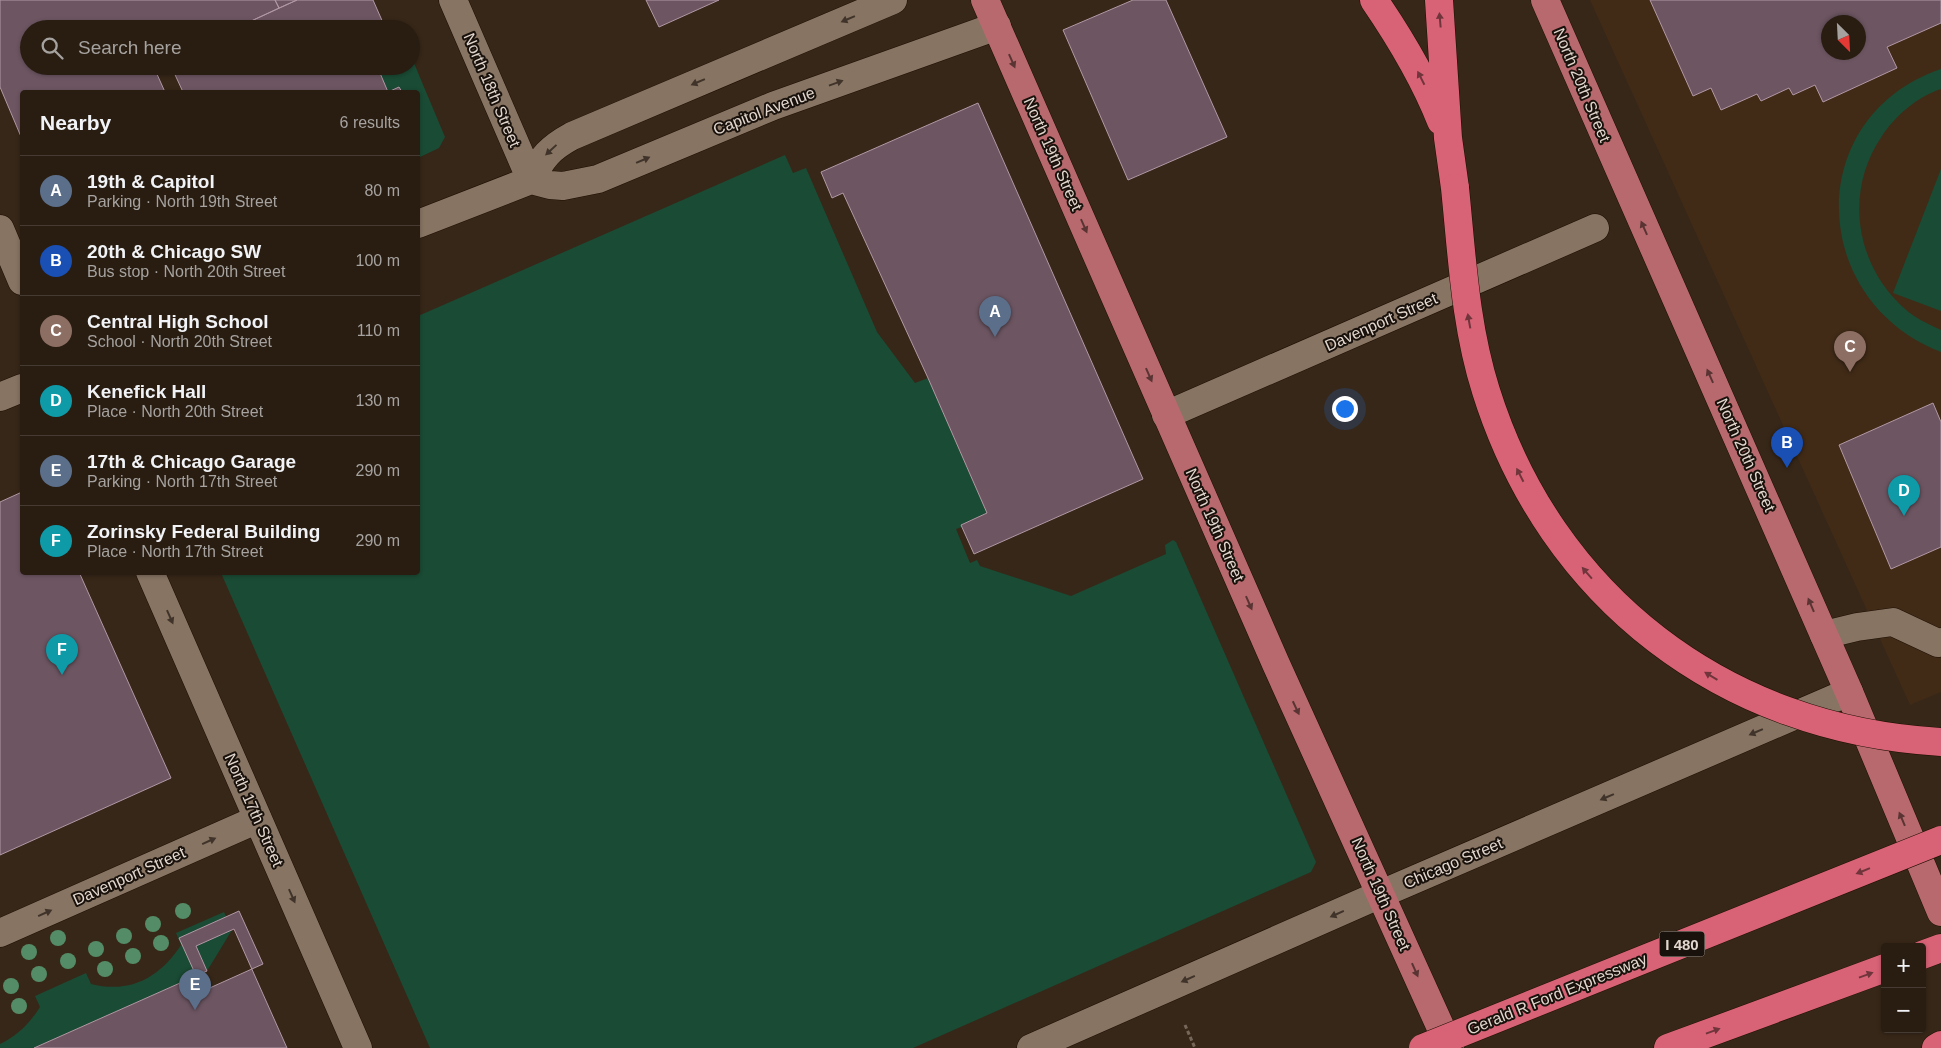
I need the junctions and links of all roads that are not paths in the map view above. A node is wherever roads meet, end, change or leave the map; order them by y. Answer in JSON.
{"nodes":[{"id":1,"x":454,"y":0,"type":"edge"},
{"id":2,"x":893,"y":0,"type":"edge"},
{"id":3,"x":985,"y":0,"type":"edge"},
{"id":4,"x":1374,"y":0,"type":"edge"},
{"id":5,"x":1439,"y":0,"type":"edge"},
{"id":6,"x":1545,"y":0,"type":"edge"},
{"id":7,"x":997,"y":26,"type":"junction"},
{"id":8,"x":1448,"y":138,"type":"junction"},
{"id":9,"x":531,"y":180,"type":"junction"},
{"id":10,"x":420,"y":223,"type":"edge"},
{"id":11,"x":1595,"y":228,"type":"dead end"},
{"id":12,"x":0,"y":229,"type":"edge"},
{"id":13,"x":20,"y":276,"type":"edge"},
{"id":14,"x":20,"y":389,"type":"edge"},
{"id":15,"x":0,"y":397,"type":"edge"},
{"id":16,"x":1166,"y":415,"type":"junction"},
{"id":17,"x":151,"y":575,"type":"edge"},
{"id":18,"x":1824,"y":635,"type":"junction"},
{"id":19,"x":1941,"y":642,"type":"edge"},
{"id":20,"x":1849,"y":692,"type":"junction"},
{"id":21,"x":1941,"y":742,"type":"edge"},
{"id":22,"x":258,"y":819,"type":"junction"},
{"id":23,"x":1941,"y":840,"type":"edge"},
{"id":24,"x":1381,"y":894,"type":"junction"},
{"id":25,"x":1941,"y":912,"type":"edge"},
{"id":26,"x":0,"y":933,"type":"edge"},
{"id":27,"x":1941,"y":948,"type":"edge"},
{"id":28,"x":1926,"y":954,"type":"edge"},
{"id":29,"x":1881,"y":969,"type":"edge"},
{"id":30,"x":1941,"y":1045,"type":"edge"},
{"id":31,"x":358,"y":1048,"type":"edge"},
{"id":32,"x":1031,"y":1048,"type":"edge"},
{"id":33,"x":1423,"y":1048,"type":"edge"},
{"id":34,"x":1450,"y":1048,"type":"edge"},
{"id":35,"x":1668,"y":1048,"type":"edge"},
{"id":36,"x":1936,"y":1048,"type":"edge"}],
"edges":[{"from":1,"to":9,"type":"street","name":"North 18th Street"},
{"from":2,"to":9,"type":"street","one_way":true},
{"from":3,"to":7,"type":"main road","name":"North 19th Street"},
{"from":8,"to":4,"type":"highway","one_way":true},
{"from":8,"to":5,"type":"highway","one_way":true},
{"from":18,"to":6,"type":"main road","name":"North 20th Street","one_way":true},
{"from":9,"to":7,"type":"street","name":"Capitol Avenue","one_way":true},
{"from":7,"to":16,"type":"main road","name":"North 19th Street","one_way":true},
{"from":21,"to":8,"type":"highway","one_way":true,"bridge":true},
{"from":9,"to":10,"type":"street"},
{"from":11,"to":16,"type":"street","name":"Davenport Street"},
{"from":12,"to":13,"type":"street"},
{"from":14,"to":15,"type":"street"},
{"from":16,"to":24,"type":"main road","name":"North 19th Street","one_way":true},
{"from":17,"to":22,"type":"street","name":"North 17th Street","one_way":true},
{"from":18,"to":19,"type":"street"},
{"from":18,"to":20,"type":"main road","name":"North 20th Street"},
{"from":20,"to":24,"type":"street","name":"Chicago Street","one_way":true},
{"from":25,"to":20,"type":"main road","name":"North 20th Street","one_way":true},
{"from":26,"to":22,"type":"street","name":"Davenport Street","one_way":true},
{"from":22,"to":31,"type":"street","name":"North 17th Street","one_way":true},
{"from":23,"to":33,"type":"highway","name":"Gerald R Ford Expressway","number":"I 480","one_way":true,"bridge":true},
{"from":24,"to":32,"type":"street","name":"Chicago Street","one_way":true},
{"from":24,"to":34,"type":"main road","name":"North 19th Street","one_way":true},
{"from":27,"to":28,"type":"highway"},
{"from":35,"to":29,"type":"highway","one_way":true},
{"from":30,"to":36,"type":"highway"}]}
